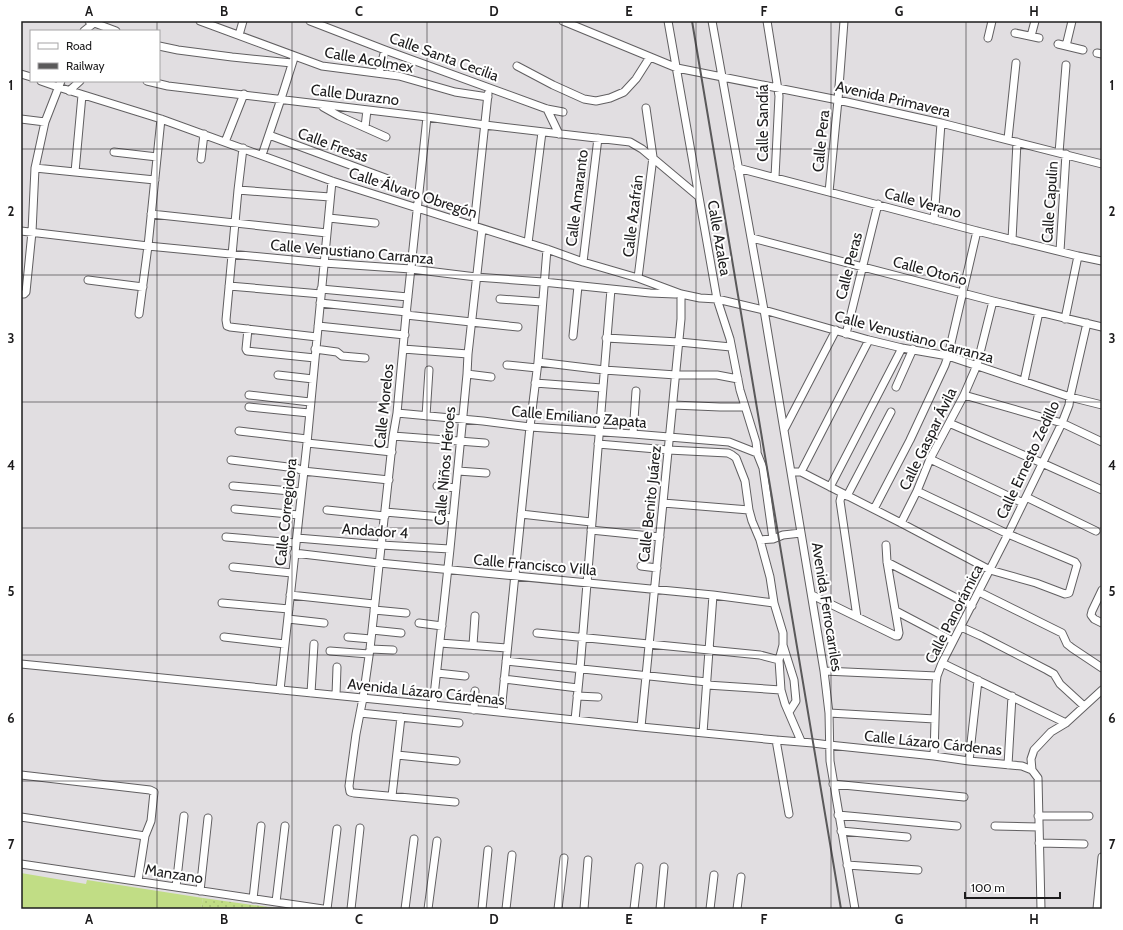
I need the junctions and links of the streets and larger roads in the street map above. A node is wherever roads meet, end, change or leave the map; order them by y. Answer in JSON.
{"nodes":[{"id":1,"x":200,"y":21,"type":"edge"},
{"id":2,"x":243,"y":21,"type":"edge"},
{"id":3,"x":310,"y":21,"type":"edge"},
{"id":4,"x":563,"y":21,"type":"edge"},
{"id":5,"x":668,"y":21,"type":"edge"},
{"id":6,"x":712,"y":21,"type":"edge"},
{"id":7,"x":767,"y":21,"type":"edge"},
{"id":8,"x":844,"y":21,"type":"edge"},
{"id":9,"x":992,"y":21,"type":"edge"},
{"id":10,"x":1035,"y":21,"type":"edge"},
{"id":11,"x":1072,"y":21,"type":"edge"},
{"id":12,"x":93,"y":22,"type":"edge"},
{"id":13,"x":85,"y":30,"type":"edge"},
{"id":14,"x":113,"y":30,"type":"edge"},
{"id":15,"x":1015,"y":33,"type":"dead end"},
{"id":16,"x":239,"y":35,"type":"junction"},
{"id":17,"x":1031,"y":36,"type":"junction"},
{"id":18,"x":988,"y":38,"type":"dead end"},
{"id":19,"x":1039,"y":38,"type":"dead end"},
{"id":20,"x":1058,"y":44,"type":"dead end"},
{"id":21,"x":160,"y":46,"type":"edge"},
{"id":22,"x":1066,"y":46,"type":"junction"},
{"id":23,"x":385,"y":50,"type":"junction"},
{"id":24,"x":1083,"y":50,"type":"dead end"},
{"id":25,"x":650,"y":57,"type":"junction"},
{"id":26,"x":293,"y":59,"type":"junction"},
{"id":27,"x":1016,"y":63,"type":"dead end"},
{"id":28,"x":1066,"y":65,"type":"dead end"},
{"id":29,"x":517,"y":66,"type":"dead end"},
{"id":30,"x":677,"y":68,"type":"junction"},
{"id":31,"x":379,"y":73,"type":"junction"},
{"id":32,"x":722,"y":76,"type":"junction"},
{"id":33,"x":47,"y":82,"type":"edge"},
{"id":34,"x":79,"y":82,"type":"edge"},
{"id":35,"x":151,"y":82,"type":"edge"},
{"id":36,"x":59,"y":84,"type":"edge"},
{"id":37,"x":489,"y":88,"type":"junction"},
{"id":38,"x":777,"y":88,"type":"junction"},
{"id":39,"x":69,"y":91,"type":"junction"},
{"id":40,"x":244,"y":94,"type":"junction"},
{"id":41,"x":82,"y":95,"type":"junction"},
{"id":42,"x":488,"y":98,"type":"junction"},
{"id":43,"x":281,"y":99,"type":"junction"},
{"id":44,"x":838,"y":100,"type":"junction"},
{"id":45,"x":320,"y":105,"type":"junction"},
{"id":46,"x":646,"y":108,"type":"dead end"},
{"id":47,"x":547,"y":109,"type":"junction"},
{"id":48,"x":367,"y":110,"type":"junction"},
{"id":49,"x":563,"y":112,"type":"dead end"},
{"id":50,"x":427,"y":117,"type":"junction"},
{"id":51,"x":161,"y":118,"type":"junction"},
{"id":52,"x":21,"y":119,"type":"edge"},
{"id":53,"x":45,"y":122,"type":"junction"},
{"id":54,"x":941,"y":123,"type":"junction"},
{"id":55,"x":485,"y":125,"type":"junction"},
{"id":56,"x":365,"y":127,"type":"junction"},
{"id":57,"x":542,"y":132,"type":"junction"},
{"id":58,"x":204,"y":134,"type":"junction"},
{"id":59,"x":560,"y":134,"type":"junction"},
{"id":60,"x":269,"y":135,"type":"junction"},
{"id":61,"x":386,"y":137,"type":"dead end"},
{"id":62,"x":598,"y":138,"type":"junction"},
{"id":63,"x":1008,"y":139,"type":"junction"},
{"id":64,"x":226,"y":142,"type":"junction"},
{"id":65,"x":1017,"y":142,"type":"junction"},
{"id":66,"x":243,"y":148,"type":"junction"},
{"id":67,"x":114,"y":152,"type":"dead end"},
{"id":68,"x":1062,"y":153,"type":"junction"},
{"id":69,"x":262,"y":155,"type":"junction"},
{"id":70,"x":157,"y":157,"type":"junction"},
{"id":71,"x":653,"y":157,"type":"junction"},
{"id":72,"x":201,"y":159,"type":"dead end"},
{"id":73,"x":1102,"y":164,"type":"edge"},
{"id":74,"x":35,"y":168,"type":"junction"},
{"id":75,"x":738,"y":168,"type":"junction"},
{"id":76,"x":75,"y":172,"type":"junction"},
{"id":77,"x":775,"y":177,"type":"junction"},
{"id":78,"x":388,"y":179,"type":"dead end"},
{"id":79,"x":154,"y":180,"type":"junction"},
{"id":80,"x":332,"y":181,"type":"junction"},
{"id":81,"x":238,"y":190,"type":"junction"},
{"id":82,"x":829,"y":192,"type":"junction"},
{"id":83,"x":698,"y":196,"type":"junction"},
{"id":84,"x":330,"y":197,"type":"junction"},
{"id":85,"x":878,"y":204,"type":"junction"},
{"id":86,"x":418,"y":208,"type":"junction"},
{"id":87,"x":151,"y":214,"type":"junction"},
{"id":88,"x":329,"y":218,"type":"junction"},
{"id":89,"x":934,"y":220,"type":"junction"},
{"id":90,"x":236,"y":223,"type":"junction"},
{"id":91,"x":375,"y":223,"type":"dead end"},
{"id":92,"x":474,"y":226,"type":"junction"},
{"id":93,"x":482,"y":229,"type":"junction"},
{"id":94,"x":21,"y":231,"type":"edge"},
{"id":95,"x":977,"y":231,"type":"junction"},
{"id":96,"x":32,"y":232,"type":"junction"},
{"id":97,"x":327,"y":233,"type":"junction"},
{"id":98,"x":752,"y":238,"type":"junction"},
{"id":99,"x":1012,"y":240,"type":"junction"},
{"id":100,"x":528,"y":243,"type":"junction"},
{"id":101,"x":148,"y":246,"type":"junction"},
{"id":102,"x":546,"y":249,"type":"junction"},
{"id":103,"x":1060,"y":251,"type":"junction"},
{"id":104,"x":233,"y":253,"type":"junction"},
{"id":105,"x":1078,"y":256,"type":"junction"},
{"id":106,"x":1102,"y":261,"type":"edge"},
{"id":107,"x":583,"y":262,"type":"junction"},
{"id":108,"x":324,"y":263,"type":"junction"},
{"id":109,"x":862,"y":266,"type":"junction"},
{"id":110,"x":411,"y":269,"type":"junction"},
{"id":111,"x":476,"y":277,"type":"junction"},
{"id":112,"x":638,"y":278,"type":"junction"},
{"id":113,"x":88,"y":280,"type":"dead end"},
{"id":114,"x":543,"y":282,"type":"junction"},
{"id":115,"x":230,"y":286,"type":"junction"},
{"id":116,"x":578,"y":286,"type":"junction"},
{"id":117,"x":143,"y":287,"type":"junction"},
{"id":118,"x":611,"y":289,"type":"junction"},
{"id":119,"x":321,"y":292,"type":"junction"},
{"id":120,"x":962,"y":292,"type":"junction"},
{"id":121,"x":23,"y":294,"type":"edge"},
{"id":122,"x":681,"y":294,"type":"junction"},
{"id":123,"x":408,"y":297,"type":"junction"},
{"id":124,"x":500,"y":298,"type":"dead end"},
{"id":125,"x":717,"y":299,"type":"junction"},
{"id":126,"x":993,"y":301,"type":"junction"},
{"id":127,"x":542,"y":302,"type":"junction"},
{"id":128,"x":320,"y":303,"type":"junction"},
{"id":129,"x":764,"y":310,"type":"junction"},
{"id":130,"x":1040,"y":312,"type":"junction"},
{"id":131,"x":139,"y":314,"type":"dead end"},
{"id":132,"x":407,"y":314,"type":"junction"},
{"id":133,"x":1065,"y":318,"type":"junction"},
{"id":134,"x":471,"y":323,"type":"junction"},
{"id":135,"x":1087,"y":323,"type":"junction"},
{"id":136,"x":318,"y":326,"type":"junction"},
{"id":137,"x":518,"y":327,"type":"dead end"},
{"id":138,"x":1102,"y":327,"type":"edge"},
{"id":139,"x":248,"y":329,"type":"junction"},
{"id":140,"x":836,"y":330,"type":"junction"},
{"id":141,"x":846,"y":334,"type":"junction"},
{"id":142,"x":405,"y":335,"type":"junction"},
{"id":143,"x":573,"y":336,"type":"dead end"},
{"id":144,"x":317,"y":337,"type":"junction"},
{"id":145,"x":606,"y":338,"type":"junction"},
{"id":146,"x":869,"y":340,"type":"junction"},
{"id":147,"x":679,"y":342,"type":"junction"},
{"id":148,"x":731,"y":347,"type":"junction"},
{"id":149,"x":403,"y":348,"type":"junction"},
{"id":150,"x":902,"y":348,"type":"junction"},
{"id":151,"x":316,"y":349,"type":"junction"},
{"id":152,"x":913,"y":350,"type":"junction"},
{"id":153,"x":468,"y":354,"type":"junction"},
{"id":154,"x":948,"y":356,"type":"junction"},
{"id":155,"x":315,"y":358,"type":"junction"},
{"id":156,"x":365,"y":358,"type":"dead end"},
{"id":157,"x":506,"y":365,"type":"dead end"},
{"id":158,"x":537,"y":365,"type":"junction"},
{"id":159,"x":977,"y":365,"type":"junction"},
{"id":160,"x":429,"y":370,"type":"dead end"},
{"id":161,"x":604,"y":370,"type":"junction"},
{"id":162,"x":467,"y":374,"type":"junction"},
{"id":163,"x":676,"y":374,"type":"junction"},
{"id":164,"x":278,"y":375,"type":"dead end"},
{"id":165,"x":491,"y":377,"type":"dead end"},
{"id":166,"x":312,"y":379,"type":"junction"},
{"id":167,"x":738,"y":379,"type":"junction"},
{"id":168,"x":1024,"y":381,"type":"junction"},
{"id":169,"x":535,"y":383,"type":"junction"},
{"id":170,"x":896,"y":387,"type":"dead end"},
{"id":171,"x":602,"y":388,"type":"junction"},
{"id":172,"x":636,"y":391,"type":"dead end"},
{"id":173,"x":249,"y":395,"type":"dead end"},
{"id":174,"x":964,"y":395,"type":"junction"},
{"id":175,"x":1070,"y":397,"type":"junction"},
{"id":176,"x":310,"y":402,"type":"junction"},
{"id":177,"x":673,"y":405,"type":"junction"},
{"id":178,"x":1102,"y":405,"type":"edge"},
{"id":179,"x":249,"y":407,"type":"dead end"},
{"id":180,"x":745,"y":407,"type":"junction"},
{"id":181,"x":891,"y":412,"type":"dead end"},
{"id":182,"x":309,"y":413,"type":"junction"},
{"id":183,"x":397,"y":413,"type":"junction"},
{"id":184,"x":426,"y":416,"type":"junction"},
{"id":185,"x":462,"y":419,"type":"junction"},
{"id":186,"x":949,"y":423,"type":"junction"},
{"id":187,"x":1062,"y":423,"type":"junction"},
{"id":188,"x":530,"y":427,"type":"junction"},
{"id":189,"x":784,"y":430,"type":"junction"},
{"id":190,"x":239,"y":431,"type":"dead end"},
{"id":191,"x":599,"y":432,"type":"junction"},
{"id":192,"x":632,"y":434,"type":"junction"},
{"id":193,"x":393,"y":436,"type":"junction"},
{"id":194,"x":670,"y":437,"type":"junction"},
{"id":195,"x":307,"y":441,"type":"junction"},
{"id":196,"x":460,"y":441,"type":"junction"},
{"id":197,"x":1102,"y":442,"type":"edge"},
{"id":198,"x":486,"y":443,"type":"dead end"},
{"id":199,"x":598,"y":444,"type":"junction"},
{"id":200,"x":668,"y":450,"type":"junction"},
{"id":201,"x":392,"y":452,"type":"junction"},
{"id":202,"x":757,"y":454,"type":"junction"},
{"id":203,"x":930,"y":459,"type":"junction"},
{"id":204,"x":231,"y":460,"type":"dead end"},
{"id":205,"x":1042,"y":463,"type":"junction"},
{"id":206,"x":304,"y":471,"type":"junction"},
{"id":207,"x":458,"y":471,"type":"junction"},
{"id":208,"x":791,"y":472,"type":"junction"},
{"id":209,"x":801,"y":472,"type":"junction"},
{"id":210,"x":486,"y":473,"type":"dead end"},
{"id":211,"x":389,"y":480,"type":"junction"},
{"id":212,"x":233,"y":486,"type":"dead end"},
{"id":213,"x":437,"y":486,"type":"dead end"},
{"id":214,"x":830,"y":487,"type":"junction"},
{"id":215,"x":456,"y":488,"type":"junction"},
{"id":216,"x":1102,"y":490,"type":"edge"},
{"id":217,"x":917,"y":491,"type":"junction"},
{"id":218,"x":301,"y":492,"type":"junction"},
{"id":219,"x":844,"y":494,"type":"junction"},
{"id":220,"x":1024,"y":500,"type":"junction"},
{"id":221,"x":663,"y":503,"type":"junction"},
{"id":222,"x":235,"y":509,"type":"dead end"},
{"id":223,"x":874,"y":509,"type":"junction"},
{"id":224,"x":327,"y":510,"type":"dead end"},
{"id":225,"x":749,"y":510,"type":"junction"},
{"id":226,"x":385,"y":514,"type":"junction"},
{"id":227,"x":521,"y":514,"type":"junction"},
{"id":228,"x":299,"y":515,"type":"junction"},
{"id":229,"x":454,"y":518,"type":"junction"},
{"id":230,"x":592,"y":522,"type":"junction"},
{"id":231,"x":901,"y":523,"type":"junction"},
{"id":232,"x":591,"y":530,"type":"junction"},
{"id":233,"x":1096,"y":532,"type":"dead end"},
{"id":234,"x":801,"y":533,"type":"junction"},
{"id":235,"x":1008,"y":534,"type":"junction"},
{"id":236,"x":226,"y":537,"type":"dead end"},
{"id":237,"x":660,"y":537,"type":"junction"},
{"id":238,"x":773,"y":539,"type":"junction"},
{"id":239,"x":296,"y":540,"type":"junction"},
{"id":240,"x":760,"y":540,"type":"junction"},
{"id":241,"x":381,"y":545,"type":"junction"},
{"id":242,"x":886,"y":545,"type":"dead end"},
{"id":243,"x":450,"y":549,"type":"junction"},
{"id":244,"x":294,"y":552,"type":"junction"},
{"id":245,"x":887,"y":562,"type":"junction"},
{"id":246,"x":379,"y":564,"type":"junction"},
{"id":247,"x":641,"y":566,"type":"dead end"},
{"id":248,"x":233,"y":567,"type":"dead end"},
{"id":249,"x":657,"y":568,"type":"junction"},
{"id":250,"x":448,"y":570,"type":"junction"},
{"id":251,"x":990,"y":570,"type":"junction"},
{"id":252,"x":292,"y":573,"type":"junction"},
{"id":253,"x":515,"y":576,"type":"junction"},
{"id":254,"x":587,"y":583,"type":"junction"},
{"id":255,"x":655,"y":590,"type":"junction"},
{"id":256,"x":1102,"y":590,"type":"edge"},
{"id":257,"x":979,"y":592,"type":"junction"},
{"id":258,"x":290,"y":595,"type":"junction"},
{"id":259,"x":713,"y":595,"type":"junction"},
{"id":260,"x":812,"y":595,"type":"junction"},
{"id":261,"x":774,"y":602,"type":"junction"},
{"id":262,"x":222,"y":603,"type":"dead end"},
{"id":263,"x":972,"y":606,"type":"junction"},
{"id":264,"x":374,"y":607,"type":"junction"},
{"id":265,"x":289,"y":609,"type":"junction"},
{"id":266,"x":896,"y":611,"type":"junction"},
{"id":267,"x":406,"y":613,"type":"dead end"},
{"id":268,"x":475,"y":616,"type":"dead end"},
{"id":269,"x":857,"y":618,"type":"junction"},
{"id":270,"x":288,"y":619,"type":"junction"},
{"id":271,"x":324,"y":623,"type":"dead end"},
{"id":272,"x":418,"y":623,"type":"dead end"},
{"id":273,"x":1102,"y":623,"type":"edge"},
{"id":274,"x":442,"y":626,"type":"junction"},
{"id":275,"x":961,"y":626,"type":"junction"},
{"id":276,"x":372,"y":630,"type":"junction"},
{"id":277,"x":401,"y":633,"type":"dead end"},
{"id":278,"x":537,"y":633,"type":"dead end"},
{"id":279,"x":224,"y":637,"type":"dead end"},
{"id":280,"x":348,"y":637,"type":"dead end"},
{"id":281,"x":582,"y":637,"type":"junction"},
{"id":282,"x":371,"y":639,"type":"junction"},
{"id":283,"x":953,"y":641,"type":"junction"},
{"id":284,"x":440,"y":643,"type":"junction"},
{"id":285,"x":285,"y":644,"type":"junction"},
{"id":286,"x":314,"y":644,"type":"dead end"},
{"id":287,"x":649,"y":644,"type":"junction"},
{"id":288,"x":473,"y":645,"type":"junction"},
{"id":289,"x":783,"y":645,"type":"junction"},
{"id":290,"x":507,"y":648,"type":"junction"},
{"id":291,"x":393,"y":650,"type":"dead end"},
{"id":292,"x":709,"y":650,"type":"junction"},
{"id":293,"x":330,"y":651,"type":"dead end"},
{"id":294,"x":369,"y":651,"type":"junction"},
{"id":295,"x":779,"y":660,"type":"junction"},
{"id":296,"x":506,"y":661,"type":"junction"},
{"id":297,"x":942,"y":663,"type":"junction"},
{"id":298,"x":21,"y":664,"type":"edge"},
{"id":299,"x":337,"y":667,"type":"dead end"},
{"id":300,"x":1102,"y":668,"type":"edge"},
{"id":301,"x":580,"y":669,"type":"junction"},
{"id":302,"x":824,"y":671,"type":"junction"},
{"id":303,"x":437,"y":673,"type":"junction"},
{"id":304,"x":646,"y":675,"type":"junction"},
{"id":305,"x":465,"y":676,"type":"dead end"},
{"id":306,"x":937,"y":676,"type":"junction"},
{"id":307,"x":504,"y":679,"type":"junction"},
{"id":308,"x":978,"y":680,"type":"junction"},
{"id":309,"x":707,"y":684,"type":"junction"},
{"id":310,"x":280,"y":690,"type":"junction"},
{"id":311,"x":781,"y":690,"type":"junction"},
{"id":312,"x":1102,"y":690,"type":"edge"},
{"id":313,"x":475,"y":691,"type":"dead end"},
{"id":314,"x":578,"y":692,"type":"junction"},
{"id":315,"x":311,"y":693,"type":"junction"},
{"id":316,"x":336,"y":696,"type":"junction"},
{"id":317,"x":1012,"y":696,"type":"junction"},
{"id":318,"x":598,"y":697,"type":"dead end"},
{"id":319,"x":363,"y":698,"type":"junction"},
{"id":320,"x":433,"y":705,"type":"junction"},
{"id":321,"x":1084,"y":706,"type":"junction"},
{"id":322,"x":474,"y":710,"type":"junction"},
{"id":323,"x":501,"y":712,"type":"junction"},
{"id":324,"x":789,"y":712,"type":"junction"},
{"id":325,"x":360,"y":713,"type":"junction"},
{"id":326,"x":829,"y":713,"type":"junction"},
{"id":327,"x":401,"y":717,"type":"junction"},
{"id":328,"x":935,"y":719,"type":"junction"},
{"id":329,"x":575,"y":720,"type":"junction"},
{"id":330,"x":459,"y":723,"type":"dead end"},
{"id":331,"x":1066,"y":723,"type":"junction"},
{"id":332,"x":641,"y":727,"type":"junction"},
{"id":333,"x":703,"y":733,"type":"junction"},
{"id":334,"x":776,"y":740,"type":"junction"},
{"id":335,"x":801,"y":741,"type":"junction"},
{"id":336,"x":829,"y":745,"type":"junction"},
{"id":337,"x":397,"y":755,"type":"junction"},
{"id":338,"x":934,"y":756,"type":"junction"},
{"id":339,"x":969,"y":761,"type":"junction"},
{"id":340,"x":456,"y":762,"type":"dead end"},
{"id":341,"x":1008,"y":765,"type":"junction"},
{"id":342,"x":1032,"y":770,"type":"junction"},
{"id":343,"x":21,"y":775,"type":"edge"},
{"id":344,"x":833,"y":784,"type":"junction"},
{"id":345,"x":392,"y":796,"type":"junction"},
{"id":346,"x":964,"y":796,"type":"dead end"},
{"id":347,"x":455,"y":802,"type":"dead end"},
{"id":348,"x":789,"y":814,"type":"dead end"},
{"id":349,"x":838,"y":815,"type":"junction"},
{"id":350,"x":184,"y":816,"type":"dead end"},
{"id":351,"x":1038,"y":816,"type":"junction"},
{"id":352,"x":1089,"y":816,"type":"dead end"},
{"id":353,"x":21,"y":817,"type":"edge"},
{"id":354,"x":208,"y":818,"type":"dead end"},
{"id":355,"x":261,"y":826,"type":"dead end"},
{"id":356,"x":285,"y":826,"type":"dead end"},
{"id":357,"x":958,"y":826,"type":"dead end"},
{"id":358,"x":995,"y":826,"type":"dead end"},
{"id":359,"x":1039,"y":827,"type":"junction"},
{"id":360,"x":360,"y":828,"type":"dead end"},
{"id":361,"x":337,"y":829,"type":"dead end"},
{"id":362,"x":841,"y":831,"type":"junction"},
{"id":363,"x":145,"y":836,"type":"junction"},
{"id":364,"x":907,"y":837,"type":"dead end"},
{"id":365,"x":414,"y":839,"type":"dead end"},
{"id":366,"x":437,"y":841,"type":"dead end"},
{"id":367,"x":1039,"y":843,"type":"junction"},
{"id":368,"x":1084,"y":844,"type":"dead end"},
{"id":369,"x":488,"y":850,"type":"dead end"},
{"id":370,"x":512,"y":855,"type":"dead end"},
{"id":371,"x":1102,"y":857,"type":"edge"},
{"id":372,"x":564,"y":858,"type":"dead end"},
{"id":373,"x":588,"y":860,"type":"dead end"},
{"id":374,"x":21,"y":864,"type":"edge"},
{"id":375,"x":847,"y":865,"type":"junction"},
{"id":376,"x":640,"y":867,"type":"dead end"},
{"id":377,"x":664,"y":867,"type":"dead end"},
{"id":378,"x":1101,"y":869,"type":"edge"},
{"id":379,"x":918,"y":870,"type":"dead end"},
{"id":380,"x":714,"y":875,"type":"dead end"},
{"id":381,"x":741,"y":877,"type":"dead end"},
{"id":382,"x":138,"y":881,"type":"junction"},
{"id":383,"x":176,"y":887,"type":"junction"},
{"id":384,"x":200,"y":891,"type":"junction"},
{"id":385,"x":1100,"y":892,"type":"edge"},
{"id":386,"x":253,"y":899,"type":"junction"},
{"id":387,"x":276,"y":902,"type":"junction"},
{"id":388,"x":323,"y":909,"type":"edge"},
{"id":389,"x":327,"y":909,"type":"edge"},
{"id":390,"x":351,"y":909,"type":"edge"},
{"id":391,"x":405,"y":909,"type":"edge"},
{"id":392,"x":428,"y":909,"type":"edge"},
{"id":393,"x":482,"y":909,"type":"edge"},
{"id":394,"x":506,"y":909,"type":"edge"},
{"id":395,"x":558,"y":909,"type":"edge"},
{"id":396,"x":584,"y":909,"type":"edge"},
{"id":397,"x":634,"y":909,"type":"edge"},
{"id":398,"x":660,"y":909,"type":"edge"},
{"id":399,"x":710,"y":909,"type":"edge"},
{"id":400,"x":737,"y":909,"type":"edge"},
{"id":401,"x":854,"y":909,"type":"edge"},
{"id":402,"x":1041,"y":909,"type":"edge"},
{"id":403,"x":1097,"y":909,"type":"edge"}],
"edges":[{"from":1,"to":16,"type":"street"},
{"from":2,"to":16,"type":"street"},
{"from":3,"to":23,"type":"street","name":"Calle Santa Cecilia"},
{"from":4,"to":25,"type":"street","name":"Avenida Primavera"},
{"from":5,"to":30,"type":"street"},
{"from":6,"to":32,"type":"street","name":"Avenida Ferrocarriles"},
{"from":7,"to":38,"type":"street","name":"Calle Sandía"},
{"from":8,"to":44,"type":"street","name":"Calle Pera"},
{"from":9,"to":18,"type":"street"},
{"from":10,"to":17,"type":"street"},
{"from":11,"to":22,"type":"street"},
{"from":12,"to":13,"type":"street"},
{"from":12,"to":14,"type":"street"},
{"from":15,"to":17,"type":"street"},
{"from":16,"to":26,"type":"street"},
{"from":17,"to":19,"type":"street"},
{"from":20,"to":22,"type":"street"},
{"from":21,"to":26,"type":"street"},
{"from":22,"to":24,"type":"street"},
{"from":23,"to":31,"type":"street"},
{"from":23,"to":37,"type":"street","name":"Calle Santa Cecilia"},
{"from":25,"to":29,"type":"street"},
{"from":25,"to":30,"type":"street","name":"Avenida Primavera"},
{"from":26,"to":31,"type":"street","name":"Calle Acolmex"},
{"from":26,"to":43,"type":"street"},
{"from":27,"to":63,"type":"street"},
{"from":28,"to":68,"type":"street","name":"Calle Capulin"},
{"from":30,"to":32,"type":"street","name":"Avenida Primavera"},
{"from":30,"to":83,"type":"street"},
{"from":31,"to":42,"type":"street","name":"Calle Acolmex"},
{"from":32,"to":38,"type":"street","name":"Avenida Primavera"},
{"from":32,"to":75,"type":"street","name":"Avenida Ferrocarriles"},
{"from":33,"to":36,"type":"street","name":"Calle Álvaro Obregón"},
{"from":34,"to":39,"type":"street"},
{"from":35,"to":40,"type":"street","name":"Calle Durazno"},
{"from":36,"to":39,"type":"street","name":"Calle Álvaro Obregón"},
{"from":36,"to":53,"type":"street"},
{"from":37,"to":42,"type":"street"},
{"from":37,"to":47,"type":"street","name":"Calle Santa Cecilia"},
{"from":38,"to":44,"type":"street","name":"Avenida Primavera"},
{"from":38,"to":77,"type":"street","name":"Calle Sandía"},
{"from":39,"to":41,"type":"street","name":"Calle Álvaro Obregón"},
{"from":40,"to":43,"type":"street","name":"Calle Durazno"},
{"from":40,"to":64,"type":"street"},
{"from":41,"to":51,"type":"street","name":"Calle Álvaro Obregón"},
{"from":41,"to":76,"type":"street"},
{"from":42,"to":55,"type":"street"},
{"from":43,"to":45,"type":"street","name":"Calle Durazno"},
{"from":43,"to":60,"type":"street"},
{"from":44,"to":54,"type":"street","name":"Avenida Primavera"},
{"from":44,"to":82,"type":"street","name":"Calle Pera"},
{"from":45,"to":48,"type":"street","name":"Calle Durazno"},
{"from":45,"to":56,"type":"street"},
{"from":46,"to":71,"type":"street","name":"Calle Azafrán"},
{"from":47,"to":49,"type":"street","name":"Calle Santa Cecilia"},
{"from":47,"to":59,"type":"street"},
{"from":48,"to":50,"type":"street","name":"Calle Durazno"},
{"from":48,"to":56,"type":"street"},
{"from":50,"to":55,"type":"street","name":"Calle Durazno"},
{"from":50,"to":86,"type":"street","name":"Calle Morelos"},
{"from":51,"to":58,"type":"street","name":"Calle Álvaro Obregón"},
{"from":51,"to":70,"type":"street"},
{"from":52,"to":53,"type":"street"},
{"from":53,"to":74,"type":"street"},
{"from":54,"to":63,"type":"street","name":"Avenida Primavera"},
{"from":54,"to":89,"type":"street"},
{"from":55,"to":57,"type":"street","name":"Calle Durazno"},
{"from":55,"to":92,"type":"street"},
{"from":56,"to":61,"type":"street"},
{"from":57,"to":59,"type":"street","name":"Calle Durazno"},
{"from":57,"to":100,"type":"street"},
{"from":58,"to":64,"type":"street","name":"Calle Álvaro Obregón"},
{"from":58,"to":72,"type":"street"},
{"from":59,"to":62,"type":"street","name":"Calle Azalea"},
{"from":60,"to":69,"type":"street"},
{"from":60,"to":78,"type":"street","name":"Calle Fresas"},
{"from":62,"to":71,"type":"street","name":"Calle Azalea"},
{"from":62,"to":107,"type":"street","name":"Calle Amaranto"},
{"from":63,"to":65,"type":"street","name":"Avenida Primavera"},
{"from":64,"to":66,"type":"street","name":"Calle Álvaro Obregón"},
{"from":65,"to":68,"type":"street","name":"Avenida Primavera"},
{"from":65,"to":99,"type":"street"},
{"from":66,"to":69,"type":"street","name":"Calle Álvaro Obregón"},
{"from":66,"to":81,"type":"street"},
{"from":67,"to":70,"type":"street"},
{"from":68,"to":73,"type":"street","name":"Avenida Primavera"},
{"from":68,"to":103,"type":"street","name":"Calle Capulin"},
{"from":69,"to":80,"type":"street","name":"Calle Álvaro Obregón"},
{"from":70,"to":79,"type":"street"},
{"from":71,"to":83,"type":"street","name":"Calle Azalea"},
{"from":71,"to":112,"type":"street","name":"Calle Azafrán"},
{"from":74,"to":76,"type":"street"},
{"from":74,"to":96,"type":"street"},
{"from":75,"to":77,"type":"street","name":"Calle Verano"},
{"from":75,"to":98,"type":"street","name":"Avenida Ferrocarriles"},
{"from":76,"to":79,"type":"street"},
{"from":77,"to":82,"type":"street","name":"Calle Verano"},
{"from":79,"to":87,"type":"street"},
{"from":80,"to":84,"type":"street","name":"Calle Corregidora"},
{"from":80,"to":86,"type":"street","name":"Calle Álvaro Obregón"},
{"from":81,"to":84,"type":"street"},
{"from":81,"to":90,"type":"street"},
{"from":82,"to":85,"type":"street","name":"Calle Verano"},
{"from":83,"to":125,"type":"street","name":"Calle Azalea"},
{"from":84,"to":88,"type":"street","name":"Calle Corregidora"},
{"from":85,"to":89,"type":"street","name":"Calle Verano"},
{"from":85,"to":109,"type":"street","name":"Calle Peras"},
{"from":86,"to":92,"type":"street","name":"Calle Álvaro Obregón"},
{"from":86,"to":110,"type":"street","name":"Calle Morelos"},
{"from":87,"to":90,"type":"street"},
{"from":87,"to":101,"type":"street"},
{"from":88,"to":91,"type":"street"},
{"from":88,"to":97,"type":"street","name":"Calle Corregidora"},
{"from":89,"to":95,"type":"street","name":"Calle Verano"},
{"from":90,"to":97,"type":"street"},
{"from":90,"to":104,"type":"street"},
{"from":92,"to":93,"type":"street","name":"Calle Álvaro Obregón"},
{"from":93,"to":100,"type":"street","name":"Calle Álvaro Obregón"},
{"from":93,"to":111,"type":"street","name":"Calle Niños Héroes"},
{"from":94,"to":96,"type":"street","name":"Calle Venustiano Carranza"},
{"from":95,"to":99,"type":"street","name":"Calle Verano"},
{"from":95,"to":120,"type":"street"},
{"from":96,"to":101,"type":"street","name":"Calle Venustiano Carranza"},
{"from":96,"to":121,"type":"street"},
{"from":97,"to":108,"type":"street","name":"Calle Corregidora"},
{"from":98,"to":109,"type":"street","name":"Calle Otoño"},
{"from":98,"to":129,"type":"street","name":"Avenida Ferrocarriles"},
{"from":99,"to":103,"type":"street","name":"Calle Verano"},
{"from":100,"to":102,"type":"street","name":"Calle Álvaro Obregón"},
{"from":101,"to":104,"type":"street","name":"Calle Venustiano Carranza"},
{"from":101,"to":117,"type":"street"},
{"from":102,"to":107,"type":"street","name":"Calle Álvaro Obregón"},
{"from":102,"to":114,"type":"street"},
{"from":103,"to":105,"type":"street","name":"Calle Verano"},
{"from":104,"to":108,"type":"street","name":"Calle Venustiano Carranza"},
{"from":104,"to":115,"type":"street"},
{"from":105,"to":106,"type":"street","name":"Calle Verano"},
{"from":105,"to":133,"type":"street"},
{"from":107,"to":112,"type":"street","name":"Calle Álvaro Obregón"},
{"from":108,"to":110,"type":"street","name":"Calle Venustiano Carranza"},
{"from":108,"to":119,"type":"street","name":"Calle Corregidora"},
{"from":109,"to":120,"type":"street","name":"Calle Otoño"},
{"from":109,"to":141,"type":"street","name":"Calle Peras"},
{"from":110,"to":111,"type":"street","name":"Calle Venustiano Carranza"},
{"from":110,"to":123,"type":"street","name":"Calle Morelos"},
{"from":111,"to":114,"type":"street","name":"Calle Venustiano Carranza"},
{"from":111,"to":134,"type":"street","name":"Calle Niños Héroes"},
{"from":112,"to":122,"type":"street","name":"Calle Álvaro Obregón"},
{"from":113,"to":117,"type":"street"},
{"from":114,"to":116,"type":"street","name":"Calle Venustiano Carranza"},
{"from":114,"to":127,"type":"street"},
{"from":115,"to":119,"type":"street"},
{"from":115,"to":139,"type":"street"},
{"from":116,"to":118,"type":"street","name":"Calle Venustiano Carranza"},
{"from":116,"to":143,"type":"street"},
{"from":117,"to":131,"type":"street"},
{"from":118,"to":122,"type":"street","name":"Calle Venustiano Carranza"},
{"from":118,"to":145,"type":"street"},
{"from":119,"to":123,"type":"street"},
{"from":119,"to":128,"type":"street","name":"Calle Corregidora"},
{"from":120,"to":126,"type":"street","name":"Calle Otoño"},
{"from":120,"to":154,"type":"street"},
{"from":122,"to":125,"type":"street","name":"Calle Álvaro Obregón"},
{"from":122,"to":147,"type":"street","name":"Calle Benito Juárez"},
{"from":123,"to":132,"type":"street","name":"Calle Morelos"},
{"from":124,"to":127,"type":"street"},
{"from":125,"to":129,"type":"street","name":"Calle Álvaro Obregón"},
{"from":125,"to":148,"type":"street","name":"Calle Azalea"},
{"from":126,"to":130,"type":"street","name":"Calle Otoño"},
{"from":126,"to":159,"type":"street","name":"Calle Gaspar Ávila"},
{"from":127,"to":158,"type":"street"},
{"from":128,"to":132,"type":"street"},
{"from":128,"to":136,"type":"street","name":"Calle Corregidora"},
{"from":129,"to":140,"type":"street","name":"Calle Venustiano Carranza"},
{"from":129,"to":189,"type":"street","name":"Avenida Ferrocarriles"},
{"from":130,"to":133,"type":"street","name":"Calle Otoño"},
{"from":130,"to":168,"type":"street"},
{"from":132,"to":134,"type":"street"},
{"from":132,"to":142,"type":"street","name":"Calle Morelos"},
{"from":133,"to":135,"type":"street","name":"Calle Otoño"},
{"from":134,"to":137,"type":"street"},
{"from":134,"to":153,"type":"street","name":"Calle Niños Héroes"},
{"from":135,"to":138,"type":"street","name":"Calle Otoño"},
{"from":135,"to":175,"type":"street","name":"Calle Ernesto Zedillo"},
{"from":136,"to":142,"type":"street"},
{"from":136,"to":144,"type":"street","name":"Calle Corregidora"},
{"from":139,"to":144,"type":"street"},
{"from":139,"to":155,"type":"street"},
{"from":140,"to":141,"type":"street","name":"Calle Venustiano Carranza"},
{"from":140,"to":189,"type":"street"},
{"from":141,"to":146,"type":"street","name":"Calle Venustiano Carranza"},
{"from":142,"to":149,"type":"street","name":"Calle Morelos"},
{"from":144,"to":151,"type":"street","name":"Calle Corregidora"},
{"from":145,"to":147,"type":"street"},
{"from":145,"to":161,"type":"street"},
{"from":146,"to":150,"type":"street","name":"Calle Venustiano Carranza"},
{"from":146,"to":209,"type":"street"},
{"from":147,"to":148,"type":"street"},
{"from":147,"to":163,"type":"street","name":"Calle Benito Juárez"},
{"from":148,"to":167,"type":"street","name":"Calle Azalea"},
{"from":149,"to":153,"type":"street"},
{"from":149,"to":183,"type":"street","name":"Calle Morelos"},
{"from":150,"to":152,"type":"street","name":"Calle Venustiano Carranza"},
{"from":150,"to":214,"type":"street"},
{"from":151,"to":155,"type":"street","name":"Calle Corregidora"},
{"from":151,"to":156,"type":"street"},
{"from":152,"to":154,"type":"street","name":"Calle Venustiano Carranza"},
{"from":152,"to":170,"type":"street"},
{"from":153,"to":162,"type":"street","name":"Calle Niños Héroes"},
{"from":154,"to":159,"type":"street","name":"Calle Venustiano Carranza"},
{"from":154,"to":223,"type":"street"},
{"from":155,"to":166,"type":"street","name":"Calle Corregidora"},
{"from":157,"to":158,"type":"street"},
{"from":158,"to":161,"type":"street"},
{"from":158,"to":169,"type":"street"},
{"from":159,"to":168,"type":"street","name":"Calle Venustiano Carranza"},
{"from":159,"to":174,"type":"street","name":"Calle Gaspar Ávila"},
{"from":160,"to":184,"type":"street"},
{"from":161,"to":163,"type":"street"},
{"from":161,"to":171,"type":"street"},
{"from":162,"to":165,"type":"street"},
{"from":162,"to":185,"type":"street","name":"Calle Niños Héroes"},
{"from":163,"to":167,"type":"street"},
{"from":163,"to":177,"type":"street","name":"Calle Benito Juárez"},
{"from":164,"to":166,"type":"street"},
{"from":166,"to":176,"type":"street","name":"Calle Corregidora"},
{"from":167,"to":180,"type":"street","name":"Calle Azalea"},
{"from":168,"to":175,"type":"street","name":"Calle Venustiano Carranza"},
{"from":169,"to":171,"type":"street"},
{"from":169,"to":188,"type":"street"},
{"from":171,"to":191,"type":"street"},
{"from":172,"to":192,"type":"street"},
{"from":173,"to":176,"type":"street"},
{"from":174,"to":186,"type":"street","name":"Calle Gaspar Ávila"},
{"from":174,"to":187,"type":"street"},
{"from":175,"to":178,"type":"street","name":"Calle Venustiano Carranza"},
{"from":175,"to":187,"type":"street","name":"Calle Ernesto Zedillo"},
{"from":176,"to":182,"type":"street","name":"Calle Corregidora"},
{"from":177,"to":180,"type":"street"},
{"from":177,"to":194,"type":"street","name":"Calle Benito Juárez"},
{"from":179,"to":182,"type":"street"},
{"from":180,"to":202,"type":"street","name":"Calle Azalea"},
{"from":181,"to":219,"type":"street"},
{"from":182,"to":195,"type":"street","name":"Calle Corregidora"},
{"from":183,"to":184,"type":"street","name":"Calle Emiliano Zapata"},
{"from":183,"to":193,"type":"street","name":"Calle Morelos"},
{"from":184,"to":185,"type":"street","name":"Calle Emiliano Zapata"},
{"from":185,"to":188,"type":"street","name":"Calle Emiliano Zapata"},
{"from":185,"to":196,"type":"street","name":"Calle Niños Héroes"},
{"from":186,"to":203,"type":"street","name":"Calle Gaspar Ávila"},
{"from":186,"to":205,"type":"street"},
{"from":187,"to":197,"type":"street"},
{"from":187,"to":205,"type":"street","name":"Calle Ernesto Zedillo"},
{"from":188,"to":191,"type":"street","name":"Calle Emiliano Zapata"},
{"from":188,"to":227,"type":"street"},
{"from":189,"to":208,"type":"street","name":"Avenida Ferrocarriles"},
{"from":190,"to":195,"type":"street"},
{"from":191,"to":192,"type":"street","name":"Calle Emiliano Zapata"},
{"from":191,"to":199,"type":"street"},
{"from":192,"to":194,"type":"street","name":"Calle Emiliano Zapata"},
{"from":193,"to":196,"type":"street"},
{"from":193,"to":201,"type":"street","name":"Calle Morelos"},
{"from":194,"to":200,"type":"street","name":"Calle Benito Juárez"},
{"from":194,"to":202,"type":"street","name":"Calle Emiliano Zapata"},
{"from":195,"to":201,"type":"street"},
{"from":195,"to":206,"type":"street","name":"Calle Corregidora"},
{"from":196,"to":198,"type":"street"},
{"from":196,"to":207,"type":"street","name":"Calle Niños Héroes"},
{"from":199,"to":200,"type":"street"},
{"from":199,"to":230,"type":"street"},
{"from":200,"to":221,"type":"street","name":"Calle Benito Juárez"},
{"from":200,"to":225,"type":"street"},
{"from":201,"to":211,"type":"street","name":"Calle Morelos"},
{"from":202,"to":238,"type":"street","name":"Calle Azalea"},
{"from":203,"to":217,"type":"street","name":"Calle Gaspar Ávila"},
{"from":203,"to":220,"type":"street"},
{"from":204,"to":206,"type":"street"},
{"from":205,"to":216,"type":"street"},
{"from":205,"to":220,"type":"street","name":"Calle Ernesto Zedillo"},
{"from":206,"to":211,"type":"street"},
{"from":206,"to":218,"type":"street","name":"Calle Corregidora"},
{"from":207,"to":210,"type":"street"},
{"from":207,"to":215,"type":"street","name":"Calle Niños Héroes"},
{"from":208,"to":209,"type":"street"},
{"from":208,"to":234,"type":"street","name":"Avenida Ferrocarriles"},
{"from":209,"to":214,"type":"street"},
{"from":211,"to":226,"type":"street","name":"Calle Morelos"},
{"from":212,"to":218,"type":"street"},
{"from":213,"to":215,"type":"street"},
{"from":214,"to":219,"type":"street"},
{"from":215,"to":229,"type":"street","name":"Calle Niños Héroes"},
{"from":217,"to":231,"type":"street","name":"Calle Gaspar Ávila"},
{"from":217,"to":235,"type":"street"},
{"from":218,"to":228,"type":"street","name":"Calle Corregidora"},
{"from":219,"to":223,"type":"street"},
{"from":219,"to":269,"type":"street"},
{"from":220,"to":233,"type":"street"},
{"from":220,"to":235,"type":"street","name":"Calle Ernesto Zedillo"},
{"from":221,"to":225,"type":"street"},
{"from":221,"to":237,"type":"street","name":"Calle Benito Juárez"},
{"from":222,"to":228,"type":"street"},
{"from":223,"to":231,"type":"street"},
{"from":224,"to":226,"type":"street"},
{"from":225,"to":240,"type":"street"},
{"from":226,"to":229,"type":"street"},
{"from":226,"to":241,"type":"street","name":"Calle Morelos"},
{"from":227,"to":230,"type":"street"},
{"from":227,"to":253,"type":"street"},
{"from":228,"to":239,"type":"street","name":"Calle Corregidora"},
{"from":229,"to":243,"type":"street","name":"Calle Niños Héroes"},
{"from":230,"to":232,"type":"street"},
{"from":231,"to":251,"type":"street"},
{"from":232,"to":237,"type":"street"},
{"from":232,"to":254,"type":"street"},
{"from":234,"to":238,"type":"street"},
{"from":234,"to":260,"type":"street","name":"Avenida Ferrocarriles"},
{"from":235,"to":251,"type":"street","name":"Calle Panorámica"},
{"from":235,"to":251,"type":"street"},
{"from":236,"to":239,"type":"street","name":"Andador 4"},
{"from":237,"to":249,"type":"street","name":"Calle Benito Juárez"},
{"from":238,"to":240,"type":"street"},
{"from":239,"to":241,"type":"street","name":"Andador 4"},
{"from":239,"to":244,"type":"street","name":"Calle Corregidora"},
{"from":240,"to":261,"type":"street"},
{"from":241,"to":243,"type":"street","name":"Andador 4"},
{"from":241,"to":246,"type":"street","name":"Calle Morelos"},
{"from":242,"to":245,"type":"street"},
{"from":243,"to":250,"type":"street","name":"Calle Niños Héroes"},
{"from":244,"to":246,"type":"street","name":"Calle Francisco Villa"},
{"from":244,"to":252,"type":"street","name":"Calle Corregidora"},
{"from":245,"to":263,"type":"street"},
{"from":245,"to":266,"type":"street"},
{"from":246,"to":250,"type":"street","name":"Calle Francisco Villa"},
{"from":246,"to":264,"type":"street","name":"Calle Morelos"},
{"from":247,"to":249,"type":"street"},
{"from":248,"to":252,"type":"street"},
{"from":249,"to":255,"type":"street","name":"Calle Benito Juárez"},
{"from":250,"to":253,"type":"street","name":"Calle Francisco Villa"},
{"from":250,"to":274,"type":"street","name":"Calle Niños Héroes"},
{"from":251,"to":257,"type":"street","name":"Calle Panorámica"},
{"from":252,"to":258,"type":"street","name":"Calle Corregidora"},
{"from":253,"to":254,"type":"street","name":"Calle Francisco Villa"},
{"from":253,"to":290,"type":"street"},
{"from":254,"to":255,"type":"street","name":"Calle Francisco Villa"},
{"from":254,"to":281,"type":"street"},
{"from":255,"to":259,"type":"street","name":"Calle Francisco Villa"},
{"from":255,"to":287,"type":"street","name":"Calle Benito Juárez"},
{"from":256,"to":273,"type":"street"},
{"from":257,"to":263,"type":"street","name":"Calle Panorámica"},
{"from":257,"to":300,"type":"street"},
{"from":258,"to":264,"type":"street"},
{"from":258,"to":265,"type":"street","name":"Calle Corregidora"},
{"from":259,"to":261,"type":"street","name":"Calle Francisco Villa"},
{"from":259,"to":292,"type":"street"},
{"from":260,"to":269,"type":"street"},
{"from":260,"to":302,"type":"street","name":"Avenida Ferrocarriles"},
{"from":261,"to":289,"type":"street"},
{"from":262,"to":265,"type":"street"},
{"from":263,"to":275,"type":"street","name":"Calle Panorámica"},
{"from":264,"to":267,"type":"street"},
{"from":264,"to":276,"type":"street","name":"Calle Morelos"},
{"from":265,"to":270,"type":"street","name":"Calle Corregidora"},
{"from":266,"to":269,"type":"street"},
{"from":266,"to":283,"type":"street"},
{"from":268,"to":288,"type":"street"},
{"from":270,"to":271,"type":"street"},
{"from":270,"to":285,"type":"street","name":"Calle Corregidora"},
{"from":272,"to":274,"type":"street"},
{"from":274,"to":284,"type":"street","name":"Calle Niños Héroes"},
{"from":275,"to":283,"type":"street","name":"Calle Panorámica"},
{"from":275,"to":321,"type":"street"},
{"from":276,"to":277,"type":"street"},
{"from":276,"to":282,"type":"street","name":"Calle Morelos"},
{"from":278,"to":281,"type":"street"},
{"from":279,"to":285,"type":"street"},
{"from":280,"to":282,"type":"street"},
{"from":281,"to":287,"type":"street"},
{"from":281,"to":301,"type":"street"},
{"from":282,"to":294,"type":"street","name":"Calle Morelos"},
{"from":283,"to":297,"type":"street","name":"Calle Panorámica"},
{"from":284,"to":288,"type":"street"},
{"from":284,"to":303,"type":"street","name":"Calle Niños Héroes"},
{"from":285,"to":310,"type":"street","name":"Calle Corregidora"},
{"from":286,"to":315,"type":"street"},
{"from":287,"to":292,"type":"street"},
{"from":287,"to":304,"type":"street","name":"Calle Benito Juárez"},
{"from":288,"to":290,"type":"street"},
{"from":289,"to":295,"type":"street"},
{"from":289,"to":324,"type":"street"},
{"from":290,"to":296,"type":"street"},
{"from":291,"to":294,"type":"street"},
{"from":292,"to":295,"type":"street"},
{"from":292,"to":309,"type":"street"},
{"from":293,"to":294,"type":"street"},
{"from":294,"to":319,"type":"street","name":"Calle Morelos"},
{"from":295,"to":311,"type":"street"},
{"from":296,"to":301,"type":"street"},
{"from":296,"to":307,"type":"street"},
{"from":297,"to":306,"type":"street","name":"Calle Panorámica"},
{"from":297,"to":308,"type":"street"},
{"from":298,"to":310,"type":"street","name":"Avenida Lázaro Cárdenas"},
{"from":299,"to":316,"type":"street"},
{"from":301,"to":304,"type":"street"},
{"from":301,"to":314,"type":"street"},
{"from":302,"to":306,"type":"street"},
{"from":302,"to":326,"type":"street","name":"Avenida Ferrocarriles"},
{"from":303,"to":305,"type":"street"},
{"from":303,"to":320,"type":"street","name":"Calle Niños Héroes"},
{"from":304,"to":309,"type":"street"},
{"from":304,"to":332,"type":"street","name":"Calle Benito Juárez"},
{"from":306,"to":328,"type":"street","name":"Calle Panorámica"},
{"from":307,"to":314,"type":"street"},
{"from":307,"to":323,"type":"street"},
{"from":308,"to":317,"type":"street"},
{"from":308,"to":339,"type":"street"},
{"from":309,"to":311,"type":"street"},
{"from":309,"to":333,"type":"street"},
{"from":310,"to":315,"type":"street","name":"Avenida Lázaro Cárdenas"},
{"from":311,"to":324,"type":"street"},
{"from":312,"to":321,"type":"street"},
{"from":313,"to":322,"type":"street"},
{"from":314,"to":318,"type":"street"},
{"from":314,"to":329,"type":"street"},
{"from":315,"to":316,"type":"street","name":"Avenida Lázaro Cárdenas"},
{"from":316,"to":319,"type":"street","name":"Avenida Lázaro Cárdenas"},
{"from":317,"to":331,"type":"street"},
{"from":317,"to":341,"type":"street"},
{"from":319,"to":320,"type":"street","name":"Avenida Lázaro Cárdenas"},
{"from":319,"to":325,"type":"street","name":"Calle Morelos"},
{"from":320,"to":322,"type":"street","name":"Avenida Lázaro Cárdenas"},
{"from":321,"to":331,"type":"street"},
{"from":322,"to":323,"type":"street","name":"Avenida Lázaro Cárdenas"},
{"from":323,"to":329,"type":"street","name":"Avenida Lázaro Cárdenas"},
{"from":324,"to":335,"type":"street"},
{"from":325,"to":327,"type":"street"},
{"from":325,"to":345,"type":"street","name":"Calle Morelos"},
{"from":326,"to":328,"type":"street"},
{"from":326,"to":336,"type":"street","name":"Avenida Ferrocarriles"},
{"from":327,"to":330,"type":"street"},
{"from":327,"to":337,"type":"street"},
{"from":328,"to":338,"type":"street","name":"Calle Panorámica"},
{"from":329,"to":332,"type":"street","name":"Avenida Lázaro Cárdenas"},
{"from":331,"to":342,"type":"street"},
{"from":332,"to":333,"type":"street","name":"Avenida Lázaro Cárdenas"},
{"from":333,"to":334,"type":"street","name":"Avenida Lázaro Cárdenas"},
{"from":334,"to":335,"type":"street","name":"Avenida Lázaro Cárdenas"},
{"from":334,"to":348,"type":"street"},
{"from":335,"to":336,"type":"street","name":"Avenida Lázaro Cárdenas"},
{"from":336,"to":338,"type":"street","name":"Calle Lázaro Cárdenas"},
{"from":336,"to":344,"type":"street","name":"Avenida Ferrocarriles"},
{"from":337,"to":340,"type":"street"},
{"from":337,"to":345,"type":"street"},
{"from":338,"to":339,"type":"street","name":"Calle Lázaro Cárdenas"},
{"from":339,"to":341,"type":"street","name":"Calle Lázaro Cárdenas"},
{"from":341,"to":342,"type":"street","name":"Calle Lázaro Cárdenas"},
{"from":342,"to":351,"type":"street"},
{"from":343,"to":363,"type":"street"},
{"from":344,"to":346,"type":"street"},
{"from":344,"to":349,"type":"street","name":"Avenida Ferrocarriles"},
{"from":345,"to":347,"type":"street"},
{"from":349,"to":357,"type":"street"},
{"from":349,"to":362,"type":"street","name":"Avenida Ferrocarriles"},
{"from":350,"to":383,"type":"street"},
{"from":351,"to":352,"type":"street"},
{"from":351,"to":359,"type":"street"},
{"from":353,"to":363,"type":"street"},
{"from":354,"to":384,"type":"street"},
{"from":355,"to":386,"type":"street"},
{"from":356,"to":387,"type":"street"},
{"from":358,"to":359,"type":"street"},
{"from":359,"to":367,"type":"street"},
{"from":360,"to":390,"type":"street"},
{"from":361,"to":389,"type":"street"},
{"from":362,"to":364,"type":"street"},
{"from":362,"to":375,"type":"street","name":"Avenida Ferrocarriles"},
{"from":363,"to":382,"type":"street"},
{"from":365,"to":391,"type":"street"},
{"from":366,"to":392,"type":"street"},
{"from":367,"to":368,"type":"street"},
{"from":367,"to":402,"type":"street"},
{"from":369,"to":393,"type":"street"},
{"from":370,"to":394,"type":"street"},
{"from":371,"to":378,"type":"street"},
{"from":372,"to":395,"type":"street"},
{"from":373,"to":396,"type":"street"},
{"from":374,"to":382,"type":"street","name":"Manzano"},
{"from":375,"to":379,"type":"street"},
{"from":375,"to":401,"type":"street","name":"Avenida Ferrocarriles"},
{"from":376,"to":397,"type":"street"},
{"from":377,"to":398,"type":"street"},
{"from":378,"to":385,"type":"street"},
{"from":380,"to":399,"type":"street"},
{"from":381,"to":400,"type":"street"},
{"from":382,"to":383,"type":"street","name":"Manzano"},
{"from":383,"to":384,"type":"street","name":"Manzano"},
{"from":384,"to":386,"type":"street","name":"Manzano"},
{"from":385,"to":403,"type":"street"},
{"from":386,"to":387,"type":"street","name":"Manzano"},
{"from":387,"to":388,"type":"street","name":"Manzano"}]}
